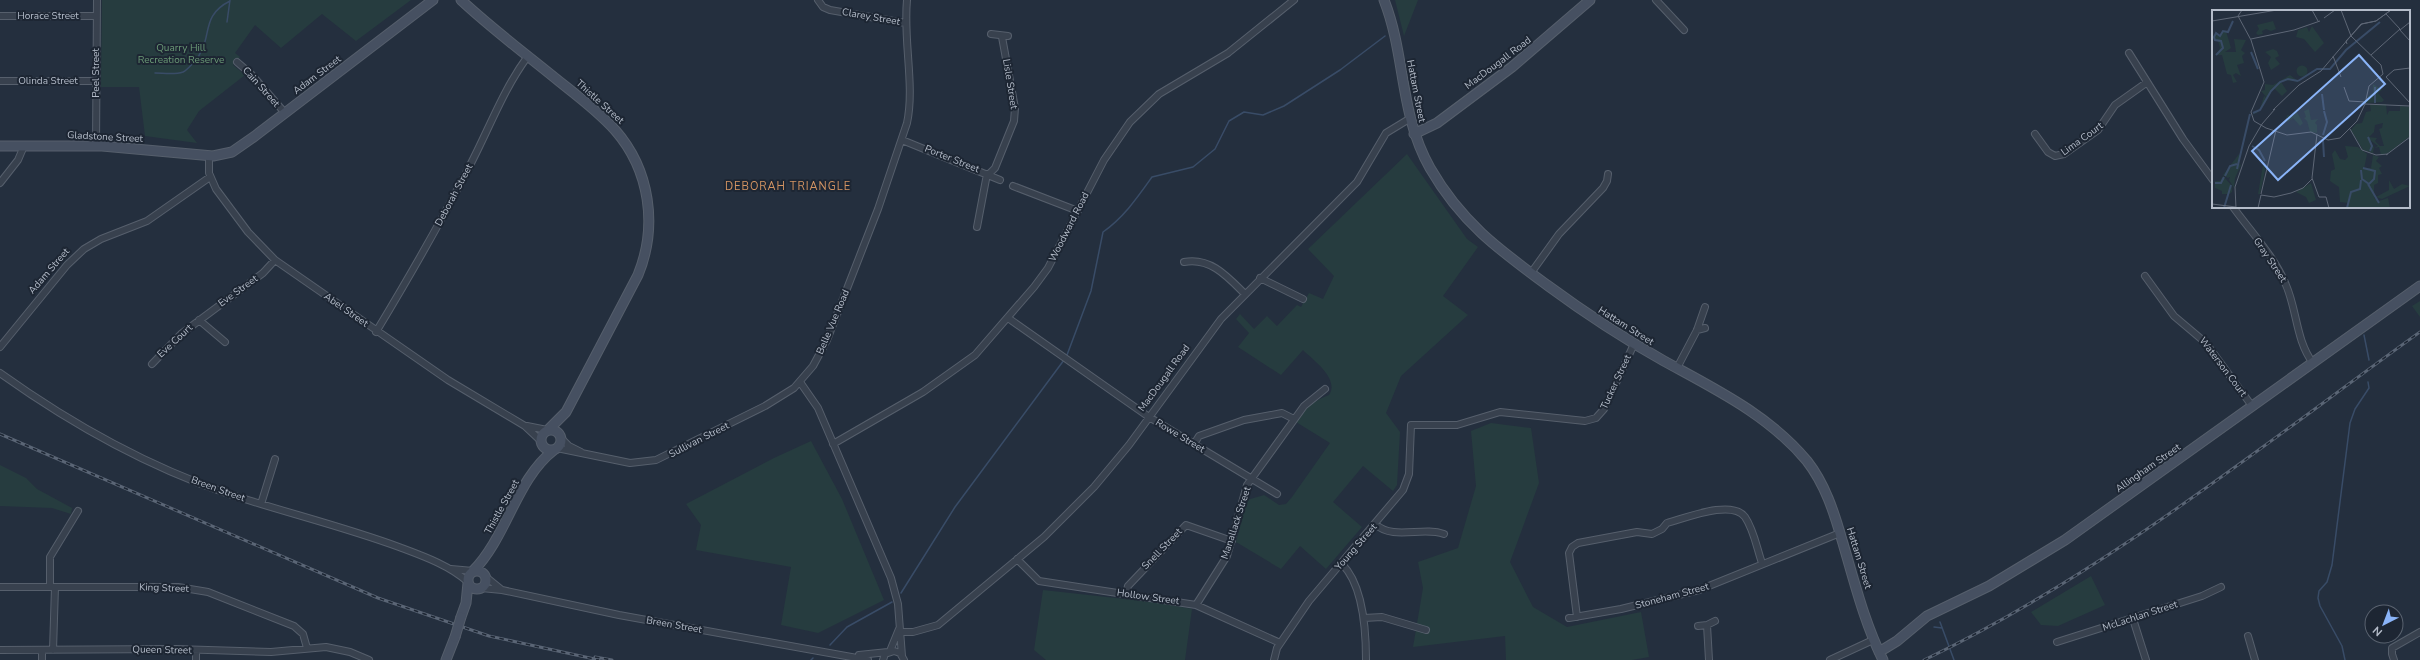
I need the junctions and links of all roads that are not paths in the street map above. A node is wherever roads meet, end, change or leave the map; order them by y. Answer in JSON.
{"nodes":[{"id":1,"x":97,"y":0,"type":"edge"},
{"id":2,"x":433,"y":0,"type":"edge"},
{"id":3,"x":462,"y":0,"type":"edge"},
{"id":4,"x":818,"y":0,"type":"edge"},
{"id":5,"x":907,"y":0,"type":"edge"},
{"id":6,"x":1294,"y":0,"type":"edge"},
{"id":7,"x":1384,"y":0,"type":"edge"},
{"id":8,"x":1590,"y":0,"type":"edge"},
{"id":9,"x":1656,"y":0,"type":"edge"},
{"id":10,"x":0,"y":16,"type":"edge"},
{"id":11,"x":96,"y":16,"type":"junction"},
{"id":12,"x":905,"y":23,"type":"junction"},
{"id":13,"x":1684,"y":30,"type":"dead end"},
{"id":14,"x":991,"y":34,"type":"dead end"},
{"id":15,"x":2128,"y":53,"type":"dead end"},
{"id":16,"x":528,"y":56,"type":"junction"},
{"id":17,"x":238,"y":62,"type":"dead end"},
{"id":18,"x":0,"y":81,"type":"edge"},
{"id":19,"x":96,"y":81,"type":"junction"},
{"id":20,"x":2146,"y":83,"type":"junction"},
{"id":21,"x":285,"y":113,"type":"junction"},
{"id":22,"x":1409,"y":119,"type":"junction"},
{"id":23,"x":1414,"y":134,"type":"junction"},
{"id":24,"x":2034,"y":134,"type":"dead end"},
{"id":25,"x":902,"y":140,"type":"junction"},
{"id":26,"x":0,"y":146,"type":"edge"},
{"id":27,"x":24,"y":146,"type":"junction"},
{"id":28,"x":96,"y":146,"type":"junction"},
{"id":29,"x":209,"y":156,"type":"junction"},
{"id":30,"x":988,"y":174,"type":"junction"},
{"id":31,"x":1608,"y":174,"type":"dead end"},
{"id":32,"x":210,"y":177,"type":"junction"},
{"id":33,"x":2212,"y":179,"type":"edge"},
{"id":34,"x":1000,"y":180,"type":"dead end"},
{"id":35,"x":0,"y":183,"type":"edge"},
{"id":36,"x":1013,"y":186,"type":"dead end"},
{"id":37,"x":2234,"y":208,"type":"edge"},
{"id":38,"x":1078,"y":211,"type":"junction"},
{"id":39,"x":977,"y":226,"type":"dead end"},
{"id":40,"x":275,"y":260,"type":"junction"},
{"id":41,"x":1184,"y":262,"type":"dead end"},
{"id":42,"x":1531,"y":273,"type":"junction"},
{"id":43,"x":2145,"y":276,"type":"dead end"},
{"id":44,"x":1260,"y":278,"type":"junction"},
{"id":45,"x":2420,"y":286,"type":"edge"},
{"id":46,"x":1244,"y":293,"type":"junction"},
{"id":47,"x":1303,"y":299,"type":"dead end"},
{"id":48,"x":1705,"y":307,"type":"dead end"},
{"id":49,"x":1008,"y":318,"type":"junction"},
{"id":50,"x":199,"y":320,"type":"junction"},
{"id":51,"x":1705,"y":328,"type":"dead end"},
{"id":52,"x":1697,"y":330,"type":"junction"},
{"id":53,"x":376,"y":332,"type":"junction"},
{"id":54,"x":226,"y":342,"type":"dead end"},
{"id":55,"x":1634,"y":344,"type":"junction"},
{"id":56,"x":0,"y":347,"type":"edge"},
{"id":57,"x":2313,"y":363,"type":"junction"},
{"id":58,"x":152,"y":364,"type":"dead end"},
{"id":59,"x":1677,"y":368,"type":"junction"},
{"id":60,"x":0,"y":373,"type":"edge"},
{"id":61,"x":800,"y":382,"type":"junction"},
{"id":62,"x":1325,"y":388,"type":"dead end"},
{"id":63,"x":2252,"y":406,"type":"junction"},
{"id":64,"x":566,"y":412,"type":"junction"},
{"id":65,"x":1150,"y":417,"type":"junction"},
{"id":66,"x":1294,"y":419,"type":"junction"},
{"id":67,"x":1411,"y":425,"type":"joint"},
{"id":68,"x":525,"y":426,"type":"junction"},
{"id":69,"x":548,"y":430,"type":"junction"},
{"id":70,"x":562,"y":438,"type":"junction"},
{"id":71,"x":541,"y":443,"type":"junction"},
{"id":72,"x":833,"y":444,"type":"junction"},
{"id":73,"x":1194,"y":444,"type":"junction"},
{"id":74,"x":555,"y":449,"type":"junction"},
{"id":75,"x":588,"y":455,"type":"junction"},
{"id":76,"x":274,"y":459,"type":"dead end"},
{"id":77,"x":535,"y":470,"type":"junction"},
{"id":78,"x":1252,"y":478,"type":"junction"},
{"id":79,"x":1277,"y":494,"type":"dead end"},
{"id":80,"x":261,"y":504,"type":"junction"},
{"id":81,"x":78,"y":511,"type":"dead end"},
{"id":82,"x":1375,"y":524,"type":"junction"},
{"id":83,"x":1840,"y":533,"type":"junction"},
{"id":84,"x":1444,"y":534,"type":"dead end"},
{"id":85,"x":1232,"y":541,"type":"junction"},
{"id":86,"x":489,"y":554,"type":"junction"},
{"id":87,"x":1017,"y":559,"type":"junction"},
{"id":88,"x":1762,"y":563,"type":"junction"},
{"id":89,"x":1342,"y":564,"type":"junction"},
{"id":90,"x":451,"y":569,"type":"junction"},
{"id":91,"x":473,"y":571,"type":"junction"},
{"id":92,"x":486,"y":576,"type":"junction"},
{"id":93,"x":468,"y":583,"type":"junction"},
{"id":94,"x":0,"y":587,"type":"edge"},
{"id":95,"x":52,"y":587,"type":"junction"},
{"id":96,"x":2221,"y":587,"type":"dead end"},
{"id":97,"x":480,"y":588,"type":"junction"},
{"id":98,"x":502,"y":590,"type":"junction"},
{"id":99,"x":1126,"y":594,"type":"junction"},
{"id":100,"x":466,"y":603,"type":"junction"},
{"id":101,"x":1196,"y":605,"type":"junction"},
{"id":102,"x":1577,"y":617,"type":"junction"},
{"id":103,"x":1364,"y":618,"type":"junction"},
{"id":104,"x":1568,"y":618,"type":"dead end"},
{"id":105,"x":2133,"y":619,"type":"junction"},
{"id":106,"x":1715,"y":621,"type":"dead end"},
{"id":107,"x":1707,"y":625,"type":"junction"},
{"id":108,"x":1698,"y":626,"type":"dead end"},
{"id":109,"x":1426,"y":630,"type":"dead end"},
{"id":110,"x":900,"y":631,"type":"junction"},
{"id":111,"x":2420,"y":632,"type":"edge"},
{"id":112,"x":2248,"y":636,"type":"dead end"},
{"id":113,"x":1874,"y":640,"type":"junction"},
{"id":114,"x":2057,"y":642,"type":"dead end"},
{"id":115,"x":1280,"y":643,"type":"junction"},
{"id":116,"x":307,"y":648,"type":"junction"},
{"id":117,"x":0,"y":650,"type":"edge"},
{"id":118,"x":42,"y":650,"type":"junction"},
{"id":119,"x":53,"y":650,"type":"junction"},
{"id":120,"x":196,"y":650,"type":"junction"},
{"id":121,"x":889,"y":652,"type":"junction"},
{"id":122,"x":847,"y":656,"type":"junction"},
{"id":123,"x":1881,"y":656,"type":"edge"},
{"id":124,"x":904,"y":658,"type":"edge"},
{"id":125,"x":42,"y":660,"type":"edge"},
{"id":126,"x":196,"y":660,"type":"edge"},
{"id":127,"x":369,"y":660,"type":"edge"},
{"id":128,"x":446,"y":660,"type":"edge"},
{"id":129,"x":868,"y":660,"type":"edge"},
{"id":130,"x":882,"y":660,"type":"edge"},
{"id":131,"x":1274,"y":660,"type":"edge"},
{"id":132,"x":1366,"y":660,"type":"edge"},
{"id":133,"x":1709,"y":660,"type":"edge"},
{"id":134,"x":1830,"y":660,"type":"edge"},
{"id":135,"x":2146,"y":660,"type":"edge"},
{"id":136,"x":2255,"y":660,"type":"edge"},
{"id":137,"x":2394,"y":660,"type":"edge"}],
"edges":[{"from":1,"to":11,"type":"street","name":"Peel Street"},
{"from":2,"to":21,"type":"street","name":"Adam Street"},
{"from":3,"to":16,"type":"street","name":"Thistle Street"},
{"from":4,"to":12,"type":"street","name":"Clarey Street"},
{"from":5,"to":12,"type":"street","name":"Belle Vue Road"},
{"from":6,"to":38,"type":"street","name":"Woodward Road"},
{"from":7,"to":22,"type":"street","name":"Hattam Street"},
{"from":8,"to":23,"type":"street","name":"MacDougall Road"},
{"from":9,"to":13,"type":"street"},
{"from":10,"to":11,"type":"street","name":"Horace Street"},
{"from":11,"to":19,"type":"street","name":"Peel Street"},
{"from":12,"to":25,"type":"street","name":"Belle Vue Road"},
{"from":14,"to":30,"type":"street","name":"Lisle Street"},
{"from":15,"to":20,"type":"street"},
{"from":16,"to":53,"type":"street","name":"Deborah Street"},
{"from":16,"to":64,"type":"street","name":"Thistle Street"},
{"from":17,"to":21,"type":"street","name":"Cain Street"},
{"from":18,"to":19,"type":"street","name":"Olinda Street"},
{"from":19,"to":28,"type":"street","name":"Peel Street"},
{"from":20,"to":24,"type":"street","name":"Lima Court"},
{"from":20,"to":33,"type":"street"},
{"from":21,"to":29,"type":"street","name":"Adam Street"},
{"from":22,"to":23,"type":"street","name":"Hattam Street"},
{"from":22,"to":44,"type":"street","name":"MacDougall Road"},
{"from":23,"to":42,"type":"street","name":"Hattam Street"},
{"from":25,"to":30,"type":"street","name":"Porter Street"},
{"from":25,"to":61,"type":"street","name":"Belle Vue Road"},
{"from":26,"to":27,"type":"street","name":"Gladstone Street"},
{"from":27,"to":28,"type":"street","name":"Gladstone Street"},
{"from":27,"to":35,"type":"street"},
{"from":28,"to":29,"type":"street","name":"Gladstone Street"},
{"from":29,"to":32,"type":"street","name":"Abel Street"},
{"from":30,"to":34,"type":"street","name":"Porter Street"},
{"from":30,"to":39,"type":"street","name":"Lisle Street"},
{"from":31,"to":42,"type":"street"},
{"from":32,"to":40,"type":"street","name":"Abel Street"},
{"from":32,"to":56,"type":"street","name":"Adam Street"},
{"from":36,"to":38,"type":"street"},
{"from":37,"to":57,"type":"street","name":"Gray Street"},
{"from":38,"to":49,"type":"street","name":"Woodward Road"},
{"from":40,"to":50,"type":"street","name":"Eve Street"},
{"from":40,"to":53,"type":"street","name":"Abel Street"},
{"from":41,"to":46,"type":"street"},
{"from":42,"to":55,"type":"street","name":"Hattam Street"},
{"from":43,"to":63,"type":"street","name":"Waterson Court"},
{"from":44,"to":46,"type":"street","name":"MacDougall Road"},
{"from":44,"to":47,"type":"street"},
{"from":45,"to":57,"type":"street","name":"Allingham Street"},
{"from":46,"to":65,"type":"street","name":"MacDougall Road"},
{"from":48,"to":52,"type":"street"},
{"from":49,"to":65,"type":"street","name":"Rowe Street"},
{"from":49,"to":72,"type":"street","name":"Woodward Road"},
{"from":50,"to":54,"type":"street"},
{"from":50,"to":58,"type":"street","name":"Eve Court"},
{"from":51,"to":52,"type":"street"},
{"from":52,"to":59,"type":"street"},
{"from":53,"to":68,"type":"street","name":"Abel Street"},
{"from":55,"to":59,"type":"street","name":"Hattam Street"},
{"from":55,"to":67,"type":"street","name":"Tucker Street"},
{"from":57,"to":63,"type":"street","name":"Allingham Street"},
{"from":59,"to":83,"type":"street","name":"Hattam Street"},
{"from":60,"to":80,"type":"street","name":"Breen Street"},
{"from":61,"to":72,"type":"street"},
{"from":61,"to":75,"type":"street","name":"Sullivan Street"},
{"from":62,"to":66,"type":"street","name":"Manallack Street"},
{"from":63,"to":123,"type":"street","name":"Allingham Street"},
{"from":64,"to":69,"type":"street","name":"Thistle Street"},
{"from":64,"to":70,"type":"street","name":"Thistle Street"},
{"from":65,"to":73,"type":"street","name":"Rowe Street"},
{"from":65,"to":87,"type":"street","name":"MacDougall Road"},
{"from":66,"to":73,"type":"street"},
{"from":66,"to":78,"type":"street","name":"Manallack Street"},
{"from":67,"to":82,"type":"street","name":"Young Street"},
{"from":68,"to":69,"type":"street","name":"Abel Street"},
{"from":68,"to":71,"type":"street","name":"Abel Street"},
{"from":69,"to":70,"type":"street"},
{"from":69,"to":71,"type":"street"},
{"from":70,"to":74,"type":"street"},
{"from":70,"to":75,"type":"street","name":"Sullivan Street"},
{"from":71,"to":74,"type":"street"},
{"from":71,"to":77,"type":"street","name":"Thistle Street"},
{"from":72,"to":110,"type":"street"},
{"from":73,"to":78,"type":"street","name":"Rowe Street"},
{"from":74,"to":75,"type":"street","name":"Sullivan Street"},
{"from":74,"to":77,"type":"street","name":"Thistle Street"},
{"from":76,"to":80,"type":"street"},
{"from":77,"to":86,"type":"street","name":"Thistle Street"},
{"from":78,"to":79,"type":"street","name":"Rowe Street"},
{"from":78,"to":85,"type":"street","name":"Manallack Street"},
{"from":80,"to":90,"type":"street","name":"Breen Street"},
{"from":81,"to":95,"type":"street"},
{"from":82,"to":84,"type":"street"},
{"from":82,"to":89,"type":"street","name":"Young Street"},
{"from":83,"to":88,"type":"street","name":"Stoneham Street"},
{"from":83,"to":113,"type":"street","name":"Hattam Street"},
{"from":85,"to":99,"type":"street","name":"Snell Street"},
{"from":85,"to":101,"type":"street","name":"Manallack Street"},
{"from":86,"to":91,"type":"street","name":"Thistle Street"},
{"from":86,"to":92,"type":"street","name":"Thistle Street"},
{"from":87,"to":99,"type":"street","name":"Hollow Street"},
{"from":87,"to":110,"type":"street","name":"MacDougall Road"},
{"from":88,"to":102,"type":"street","name":"Stoneham Street"},
{"from":88,"to":102,"type":"street"},
{"from":89,"to":103,"type":"street"},
{"from":89,"to":115,"type":"street","name":"Young Street"},
{"from":90,"to":91,"type":"street","name":"Breen Street"},
{"from":90,"to":93,"type":"street","name":"Breen Street"},
{"from":91,"to":92,"type":"street"},
{"from":91,"to":93,"type":"street"},
{"from":92,"to":97,"type":"street"},
{"from":92,"to":98,"type":"street","name":"Breen Street"},
{"from":93,"to":97,"type":"street"},
{"from":93,"to":100,"type":"street"},
{"from":94,"to":95,"type":"street","name":"King Street"},
{"from":95,"to":116,"type":"street","name":"King Street"},
{"from":95,"to":119,"type":"street"},
{"from":96,"to":105,"type":"street","name":"McLachlan Street"},
{"from":97,"to":98,"type":"street","name":"Breen Street"},
{"from":97,"to":100,"type":"street"},
{"from":98,"to":122,"type":"street","name":"Breen Street"},
{"from":99,"to":101,"type":"street","name":"Hollow Street"},
{"from":100,"to":128,"type":"street","bridge":true},
{"from":101,"to":115,"type":"street","name":"Hollow Street"},
{"from":102,"to":104,"type":"street","name":"Stoneham Street"},
{"from":103,"to":109,"type":"street"},
{"from":103,"to":132,"type":"street"},
{"from":105,"to":114,"type":"street","name":"McLachlan Street"},
{"from":105,"to":135,"type":"street"},
{"from":106,"to":107,"type":"street"},
{"from":107,"to":108,"type":"street"},
{"from":107,"to":133,"type":"street"},
{"from":110,"to":121,"type":"street"},
{"from":110,"to":124,"type":"street"},
{"from":111,"to":137,"type":"street"},
{"from":112,"to":136,"type":"street"},
{"from":113,"to":123,"type":"street","name":"Hattam Street"},
{"from":113,"to":134,"type":"street"},
{"from":115,"to":131,"type":"street","name":"Young Street"},
{"from":116,"to":120,"type":"street","name":"Queen Street"},
{"from":116,"to":127,"type":"street","name":"Queen Street"},
{"from":117,"to":118,"type":"street","name":"Queen Street"},
{"from":118,"to":119,"type":"street","name":"Queen Street"},
{"from":118,"to":125,"type":"street"},
{"from":119,"to":120,"type":"street","name":"Queen Street"},
{"from":120,"to":126,"type":"street"},
{"from":121,"to":122,"type":"street","name":"Breen Street"},
{"from":121,"to":124,"type":"street"},
{"from":121,"to":130,"type":"street"},
{"from":122,"to":129,"type":"street","name":"Breen Street"}]}
